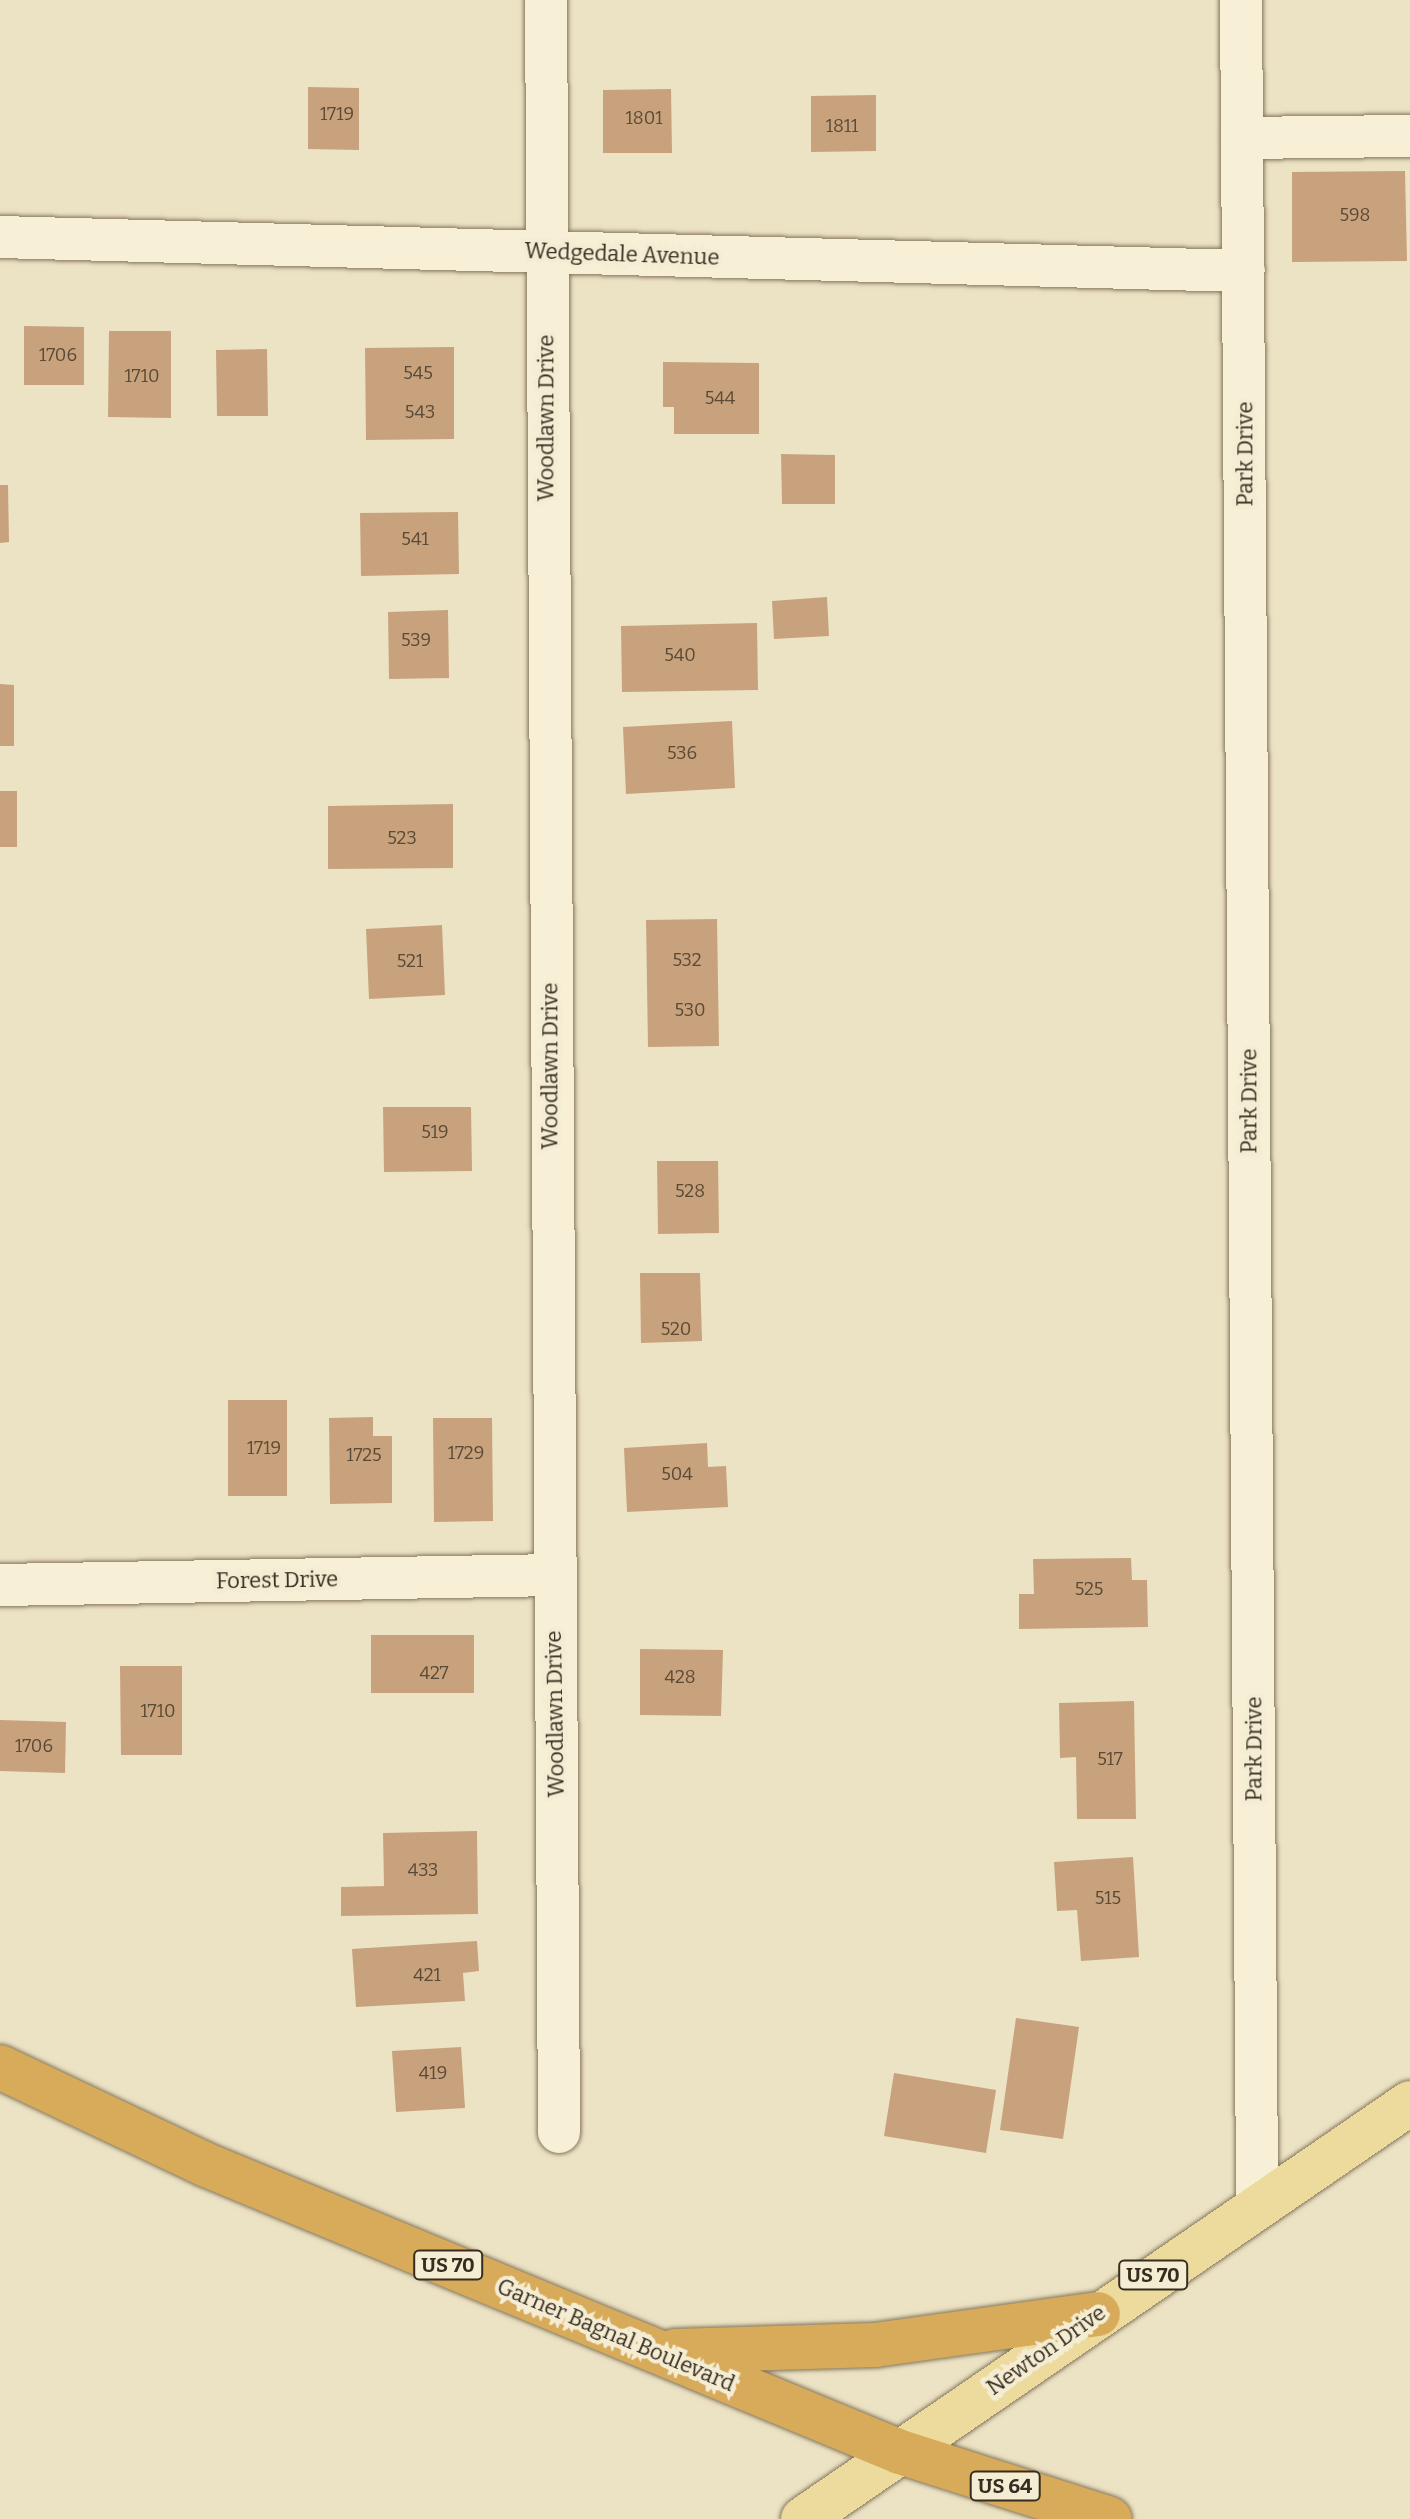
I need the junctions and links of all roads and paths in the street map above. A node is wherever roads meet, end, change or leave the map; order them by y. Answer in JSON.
{"nodes":[{"id":1,"x":546,"y":0,"type":"edge"},
{"id":2,"x":1241,"y":0,"type":"edge"},
{"id":3,"x":1410,"y":136,"type":"edge"},
{"id":4,"x":1242,"y":138,"type":"junction"},
{"id":5,"x":0,"y":237,"type":"edge"},
{"id":6,"x":545,"y":252,"type":"junction"},
{"id":7,"x":1244,"y":271,"type":"junction"},
{"id":8,"x":554,"y":1575,"type":"junction"},
{"id":9,"x":0,"y":1585,"type":"edge"},
{"id":10,"x":0,"y":2067,"type":"edge"},
{"id":11,"x":1410,"y":2103,"type":"edge"},
{"id":12,"x":559,"y":2132,"type":"dead end"},
{"id":13,"x":1257,"y":2203,"type":"junction"},
{"id":14,"x":1098,"y":2314,"type":"junction"},
{"id":15,"x":657,"y":2352,"type":"junction"},
{"id":16,"x":900,"y":2452,"type":"junction"},
{"id":17,"x":803,"y":2519,"type":"edge"},
{"id":18,"x":1110,"y":2519,"type":"edge"}],
"edges":[{"from":1,"to":6,"type":"street","name":"Woodlawn Drive"},
{"from":2,"to":4,"type":"street","name":"Park Drive"},
{"from":3,"to":4,"type":"street"},
{"from":4,"to":7,"type":"street","name":"Park Drive"},
{"from":5,"to":6,"type":"street","name":"Wedgedale Avenue"},
{"from":6,"to":7,"type":"street","name":"Wedgedale Avenue"},
{"from":6,"to":8,"type":"street","name":"Woodlawn Drive"},
{"from":7,"to":13,"type":"street","name":"Park Drive"},
{"from":8,"to":9,"type":"street","name":"Forest Drive"},
{"from":8,"to":12,"type":"street","name":"Woodlawn Drive"},
{"from":10,"to":15,"type":"highway","name":"Garner Bagnal Boulevard","number":"US 70"},
{"from":11,"to":13,"type":"main road","name":"Newton Drive","number":"US 70"},
{"from":13,"to":14,"type":"main road","name":"Newton Drive","number":"US 70"},
{"from":14,"to":15,"type":"highway"},
{"from":14,"to":16,"type":"main road","name":"Newton Drive","number":"US 70"},
{"from":15,"to":16,"type":"highway","name":"Garner Bagnal Boulevard","number":"US 70"},
{"from":16,"to":17,"type":"main road","name":"Newton Drive"},
{"from":16,"to":18,"type":"highway","name":"Garner Bagnal Boulevard","number":"US 64"}]}
